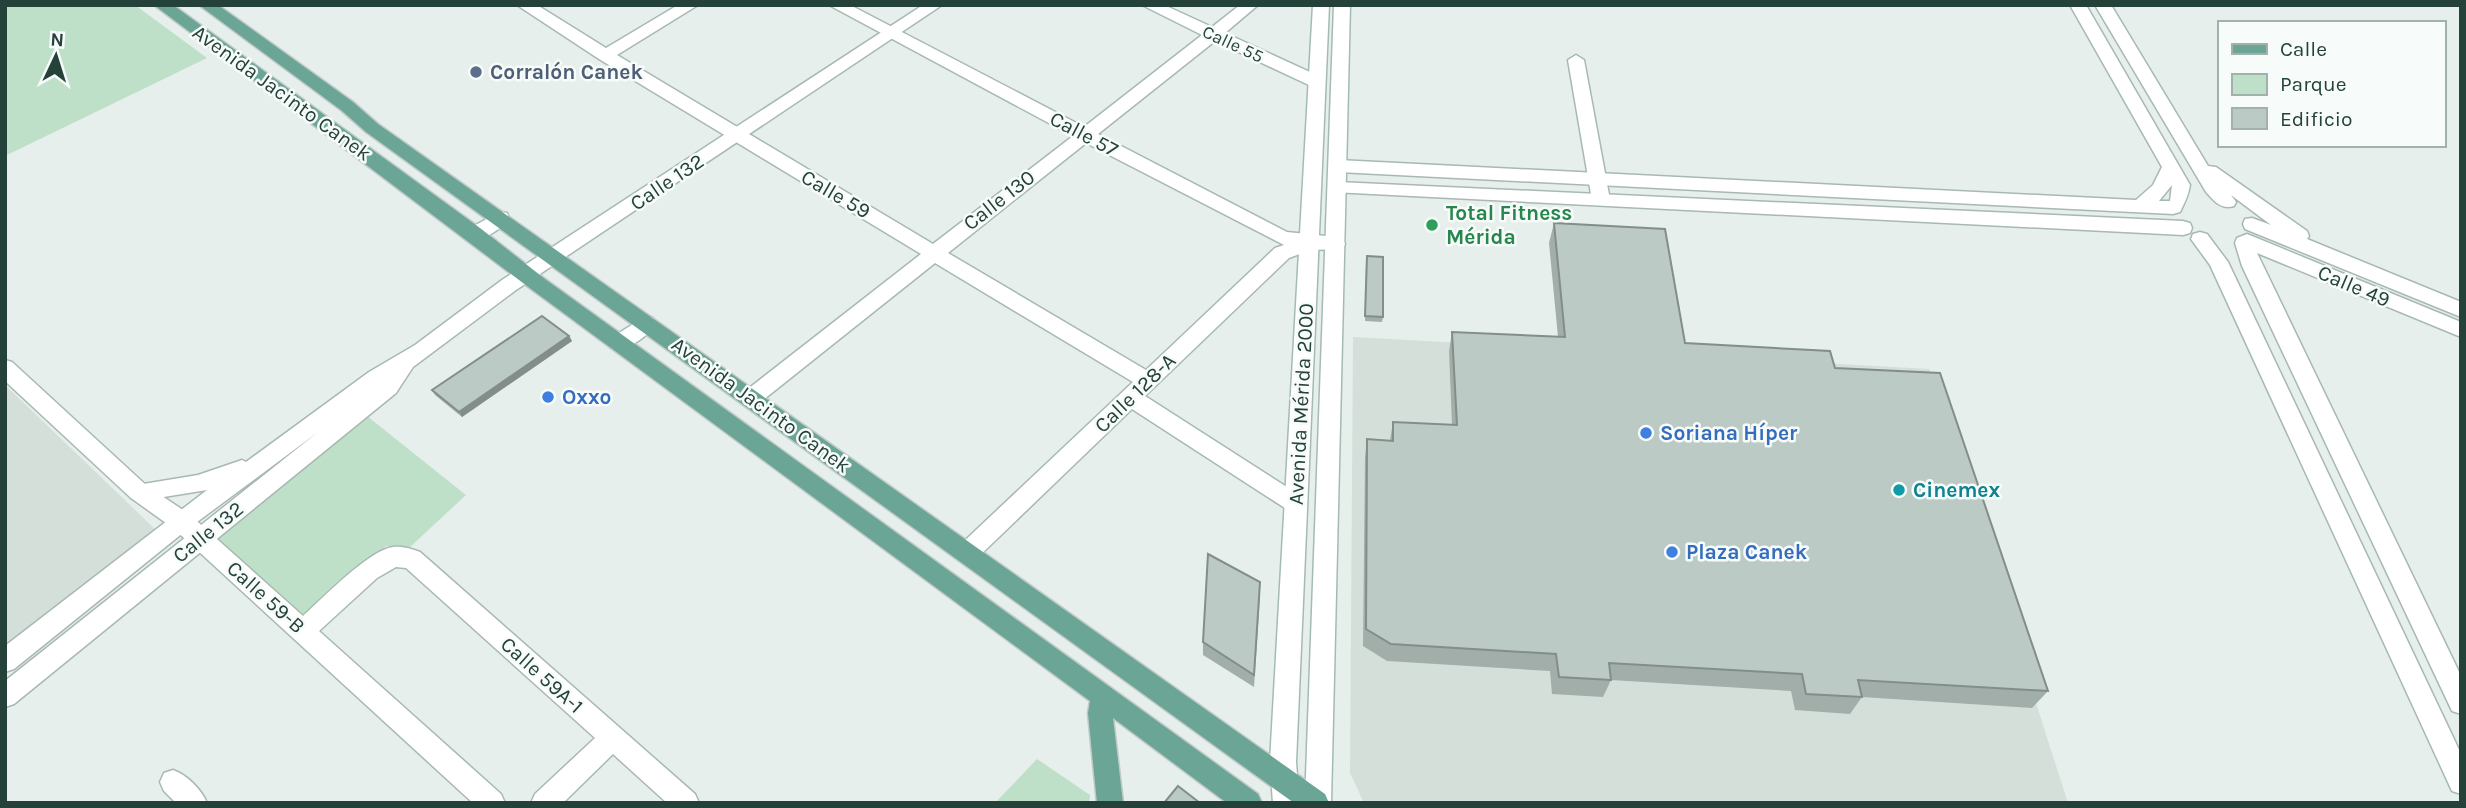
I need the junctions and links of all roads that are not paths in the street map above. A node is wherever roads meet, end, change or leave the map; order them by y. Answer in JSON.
{"nodes":[{"id":1,"x":162,"y":5,"type":"edge"},
{"id":2,"x":207,"y":5,"type":"edge"},
{"id":3,"x":525,"y":5,"type":"edge"},
{"id":4,"x":690,"y":5,"type":"edge"},
{"id":5,"x":837,"y":5,"type":"edge"},
{"id":6,"x":934,"y":5,"type":"edge"},
{"id":7,"x":1150,"y":5,"type":"edge"},
{"id":8,"x":1250,"y":5,"type":"edge"},
{"id":9,"x":1321,"y":5,"type":"edge"},
{"id":10,"x":1342,"y":5,"type":"edge"},
{"id":11,"x":2078,"y":5,"type":"edge"},
{"id":12,"x":2103,"y":5,"type":"edge"},
{"id":13,"x":891,"y":33,"type":"junction"},
{"id":14,"x":1213,"y":34,"type":"junction"},
{"id":15,"x":2101,"y":45,"type":"junction"},
{"id":16,"x":2127,"y":46,"type":"junction"},
{"id":17,"x":605,"y":55,"type":"junction"},
{"id":18,"x":1576,"y":60,"type":"dead end"},
{"id":19,"x":1317,"y":82,"type":"junction"},
{"id":20,"x":1083,"y":134,"type":"junction"},
{"id":21,"x":736,"y":135,"type":"junction"},
{"id":22,"x":2195,"y":160,"type":"junction"},
{"id":23,"x":2171,"y":167,"type":"junction"},
{"id":24,"x":1338,"y":177,"type":"junction"},
{"id":25,"x":1597,"y":179,"type":"junction"},
{"id":26,"x":1601,"y":200,"type":"junction"},
{"id":27,"x":2227,"y":202,"type":"junction"},
{"id":28,"x":2176,"y":204,"type":"junction"},
{"id":29,"x":2140,"y":206,"type":"junction"},
{"id":30,"x":500,"y":218,"type":"junction"},
{"id":31,"x":2156,"y":227,"type":"junction"},
{"id":32,"x":2192,"y":233,"type":"junction"},
{"id":33,"x":475,"y":234,"type":"junction"},
{"id":34,"x":2248,"y":236,"type":"junction"},
{"id":35,"x":1308,"y":243,"type":"junction"},
{"id":36,"x":1336,"y":244,"type":"junction"},
{"id":37,"x":934,"y":252,"type":"junction"},
{"id":38,"x":555,"y":257,"type":"junction"},
{"id":39,"x":2218,"y":261,"type":"junction"},
{"id":40,"x":2326,"y":264,"type":"junction"},
{"id":41,"x":523,"y":274,"type":"junction"},
{"id":42,"x":2261,"y":284,"type":"junction"},
{"id":43,"x":2461,"y":310,"type":"edge"},
{"id":44,"x":646,"y":323,"type":"junction"},
{"id":45,"x":2461,"y":330,"type":"edge"},
{"id":46,"x":618,"y":343,"type":"junction"},
{"id":47,"x":405,"y":364,"type":"junction"},
{"id":48,"x":5,"y":368,"type":"edge"},
{"id":49,"x":1148,"y":381,"type":"junction"},
{"id":50,"x":751,"y":398,"type":"junction"},
{"id":51,"x":1130,"y":398,"type":"junction"},
{"id":52,"x":260,"y":463,"type":"junction"},
{"id":53,"x":139,"y":492,"type":"junction"},
{"id":54,"x":1296,"y":504,"type":"junction"},
{"id":55,"x":181,"y":521,"type":"junction"},
{"id":56,"x":200,"y":538,"type":"junction"},
{"id":57,"x":2353,"y":550,"type":"junction"},
{"id":58,"x":967,"y":553,"type":"junction"},
{"id":59,"x":2389,"y":553,"type":"junction"},
{"id":60,"x":303,"y":631,"type":"junction"},
{"id":61,"x":5,"y":661,"type":"edge"},
{"id":62,"x":1103,"y":694,"type":"junction"},
{"id":63,"x":5,"y":696,"type":"edge"},
{"id":64,"x":2461,"y":703,"type":"edge"},
{"id":65,"x":612,"y":737,"type":"junction"},
{"id":66,"x":173,"y":782,"type":"dead end"},
{"id":67,"x":2461,"y":782,"type":"edge"},
{"id":68,"x":1284,"y":791,"type":"edge"},
{"id":69,"x":194,"y":803,"type":"edge"},
{"id":70,"x":492,"y":803,"type":"edge"},
{"id":71,"x":544,"y":803,"type":"edge"},
{"id":72,"x":686,"y":803,"type":"edge"},
{"id":73,"x":1110,"y":803,"type":"edge"},
{"id":74,"x":1249,"y":803,"type":"edge"},
{"id":75,"x":1317,"y":803,"type":"edge"}],
"edges":[{"from":1,"to":33,"type":"main road","name":"Avenida Jacinto Canek"},
{"from":2,"to":30,"type":"main road","name":"Avenida Jacinto Canek"},
{"from":3,"to":17,"type":"street","name":"Calle 59"},
{"from":4,"to":17,"type":"street"},
{"from":5,"to":13,"type":"street","name":"Calle 57"},
{"from":6,"to":13,"type":"street","name":"Calle 132"},
{"from":7,"to":14,"type":"street","name":"Calle 55"},
{"from":8,"to":14,"type":"street","name":"Calle 130"},
{"from":9,"to":19,"type":"street","name":"Avenida Mérida 2000"},
{"from":10,"to":24,"type":"street","name":"Avenida Mérida 2000"},
{"from":11,"to":15,"type":"street"},
{"from":12,"to":16,"type":"street"},
{"from":13,"to":20,"type":"street","name":"Calle 57"},
{"from":13,"to":21,"type":"street","name":"Calle 132"},
{"from":14,"to":19,"type":"street","name":"Calle 55"},
{"from":14,"to":20,"type":"street","name":"Calle 130"},
{"from":15,"to":16,"type":"street"},
{"from":15,"to":23,"type":"street"},
{"from":16,"to":22,"type":"street"},
{"from":17,"to":21,"type":"street","name":"Calle 59"},
{"from":18,"to":25,"type":"street"},
{"from":19,"to":35,"type":"street","name":"Avenida Mérida 2000"},
{"from":20,"to":35,"type":"street","name":"Calle 57"},
{"from":20,"to":37,"type":"street","name":"Calle 130"},
{"from":21,"to":37,"type":"street","name":"Calle 59"},
{"from":21,"to":38,"type":"street","name":"Calle 132"},
{"from":22,"to":27,"type":"street"},
{"from":22,"to":40,"type":"street"},
{"from":23,"to":28,"type":"street"},
{"from":23,"to":29,"type":"street"},
{"from":24,"to":25,"type":"street"},
{"from":24,"to":26,"type":"street"},
{"from":24,"to":36,"type":"street","name":"Avenida Mérida 2000"},
{"from":25,"to":26,"type":"street"},
{"from":25,"to":29,"type":"street"},
{"from":26,"to":31,"type":"street"},
{"from":27,"to":28,"type":"street"},
{"from":27,"to":34,"type":"street"},
{"from":28,"to":29,"type":"street"},
{"from":28,"to":32,"type":"street"},
{"from":30,"to":33,"type":"street"},
{"from":30,"to":38,"type":"main road","name":"Avenida Jacinto Canek"},
{"from":31,"to":32,"type":"street"},
{"from":31,"to":39,"type":"street"},
{"from":32,"to":34,"type":"street"},
{"from":32,"to":39,"type":"street"},
{"from":33,"to":41,"type":"main road","name":"Avenida Jacinto Canek"},
{"from":34,"to":40,"type":"street","name":"Calle 49"},
{"from":34,"to":42,"type":"street"},
{"from":35,"to":36,"type":"street","name":"Calle 57"},
{"from":35,"to":49,"type":"street","name":"Calle 128-A"},
{"from":35,"to":54,"type":"street","name":"Avenida Mérida 2000"},
{"from":36,"to":75,"type":"street","name":"Avenida Mérida 2000"},
{"from":37,"to":49,"type":"street","name":"Calle 59"},
{"from":37,"to":50,"type":"street","name":"Calle 130"},
{"from":38,"to":41,"type":"street","name":"Calle 132"},
{"from":38,"to":44,"type":"main road","name":"Avenida Jacinto Canek"},
{"from":39,"to":57,"type":"street"},
{"from":40,"to":42,"type":"street"},
{"from":40,"to":43,"type":"street","name":"Calle 49"},
{"from":40,"to":45,"type":"street","name":"Calle 49"},
{"from":41,"to":46,"type":"main road","name":"Avenida Jacinto Canek"},
{"from":41,"to":47,"type":"street","name":"Calle 132"},
{"from":42,"to":59,"type":"street"},
{"from":44,"to":46,"type":"street"},
{"from":44,"to":50,"type":"main road","name":"Avenida Jacinto Canek"},
{"from":46,"to":62,"type":"main road","name":"Avenida Jacinto Canek"},
{"from":47,"to":52,"type":"street","name":"Calle 132"},
{"from":47,"to":56,"type":"street","name":"Calle 132"},
{"from":48,"to":53,"type":"street","name":"Calle 59-B"},
{"from":49,"to":51,"type":"street","name":"Calle 128-A"},
{"from":50,"to":58,"type":"main road","name":"Avenida Jacinto Canek"},
{"from":51,"to":54,"type":"street"},
{"from":51,"to":58,"type":"street","name":"Calle 128-A"},
{"from":52,"to":53,"type":"street"},
{"from":52,"to":55,"type":"street","name":"Calle 132"},
{"from":53,"to":55,"type":"street","name":"Calle 59-B"},
{"from":54,"to":68,"type":"street","name":"Avenida Mérida 2000"},
{"from":55,"to":56,"type":"street","name":"Calle 59-B"},
{"from":55,"to":61,"type":"street","name":"Calle 132"},
{"from":56,"to":60,"type":"street","name":"Calle 59-B"},
{"from":56,"to":63,"type":"street","name":"Calle 132"},
{"from":57,"to":59,"type":"street"},
{"from":57,"to":67,"type":"street"},
{"from":58,"to":68,"type":"main road","name":"Avenida Jacinto Canek"},
{"from":59,"to":64,"type":"street"},
{"from":60,"to":65,"type":"street","name":"Calle 59A-1"},
{"from":60,"to":70,"type":"street","name":"Calle 59-B"},
{"from":62,"to":73,"type":"main road"},
{"from":62,"to":74,"type":"main road","name":"Avenida Jacinto Canek"},
{"from":65,"to":71,"type":"street"},
{"from":65,"to":72,"type":"street","name":"Calle 59A-1"},
{"from":66,"to":69,"type":"street"},
{"from":68,"to":75,"type":"main road","name":"Avenida Jacinto Canek"}]}
